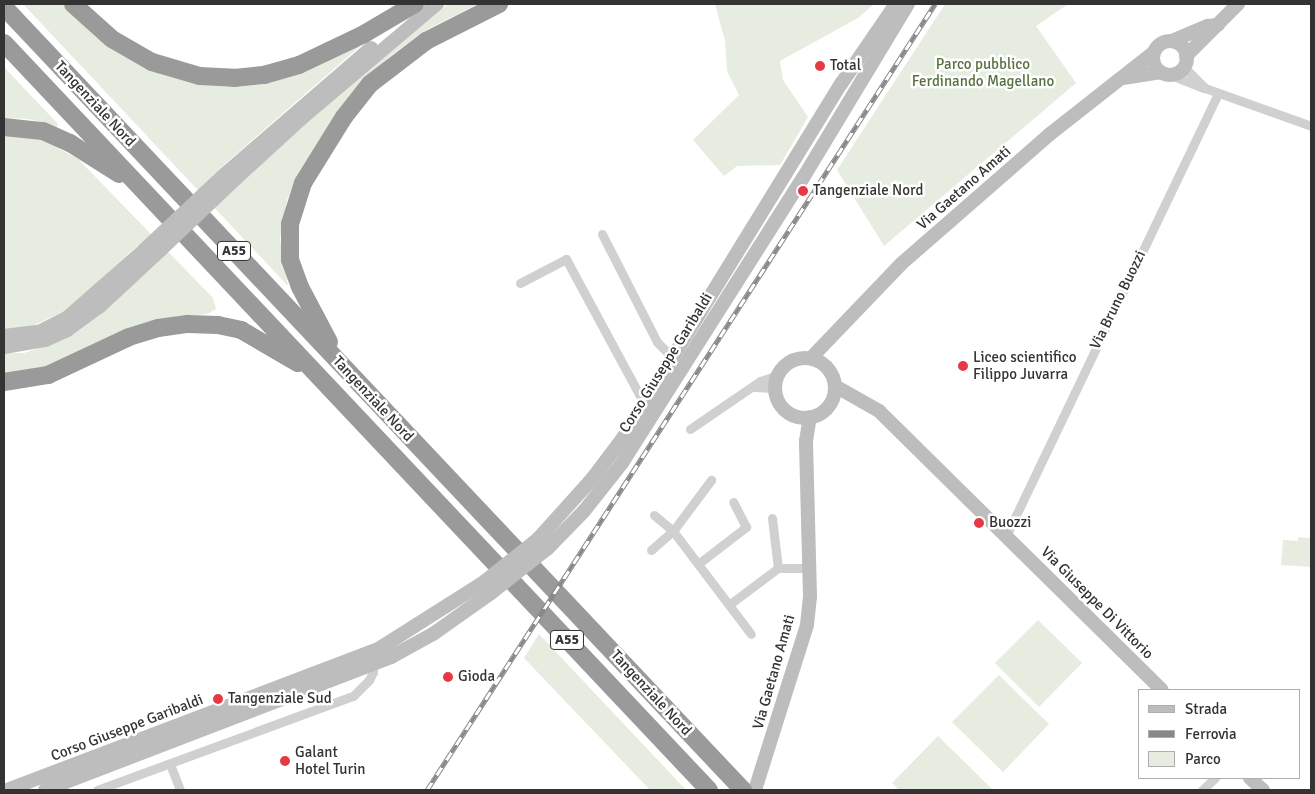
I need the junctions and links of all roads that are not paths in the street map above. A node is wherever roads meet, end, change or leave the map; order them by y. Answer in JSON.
{"nodes":[{"id":1,"x":73,"y":4,"type":"edge"},
{"id":2,"x":415,"y":4,"type":"edge"},
{"id":3,"x":426,"y":4,"type":"edge"},
{"id":4,"x":437,"y":4,"type":"edge"},
{"id":5,"x":887,"y":4,"type":"edge"},
{"id":6,"x":896,"y":4,"type":"edge"},
{"id":7,"x":908,"y":4,"type":"edge"},
{"id":8,"x":1238,"y":4,"type":"edge"},
{"id":9,"x":498,"y":5,"type":"edge"},
{"id":10,"x":4,"y":7,"type":"edge"},
{"id":11,"x":886,"y":21,"type":"junction"},
{"id":12,"x":1218,"y":25,"type":"junction"},
{"id":13,"x":1172,"y":41,"type":"junction"},
{"id":14,"x":4,"y":43,"type":"edge"},
{"id":15,"x":1153,"y":53,"type":"junction"},
{"id":16,"x":1185,"y":62,"type":"junction"},
{"id":17,"x":1166,"y":74,"type":"junction"},
{"id":18,"x":1120,"y":79,"type":"junction"},
{"id":19,"x":1205,"y":88,"type":"junction"},
{"id":20,"x":1218,"y":93,"type":"junction"},
{"id":21,"x":1311,"y":126,"type":"edge"},
{"id":22,"x":4,"y":127,"type":"edge"},
{"id":23,"x":229,"y":178,"type":"junction"},
{"id":24,"x":137,"y":184,"type":"junction"},
{"id":25,"x":602,"y":234,"type":"dead end"},
{"id":26,"x":147,"y":255,"type":"junction"},
{"id":27,"x":520,"y":283,"type":"dead end"},
{"id":28,"x":839,"y":331,"type":"junction"},
{"id":29,"x":4,"y":336,"type":"edge"},
{"id":30,"x":4,"y":347,"type":"edge"},
{"id":31,"x":811,"y":358,"type":"junction"},
{"id":32,"x":674,"y":359,"type":"junction"},
{"id":33,"x":340,"y":363,"type":"junction"},
{"id":34,"x":830,"y":372,"type":"junction"},
{"id":35,"x":318,"y":376,"type":"junction"},
{"id":36,"x":4,"y":382,"type":"edge"},
{"id":37,"x":777,"y":382,"type":"junction"},
{"id":38,"x":835,"y":386,"type":"junction"},
{"id":39,"x":754,"y":387,"type":"junction"},
{"id":40,"x":854,"y":399,"type":"junction"},
{"id":41,"x":831,"y":402,"type":"junction"},
{"id":42,"x":645,"y":405,"type":"junction"},
{"id":43,"x":804,"y":417,"type":"junction"},
{"id":44,"x":690,"y":429,"type":"dead end"},
{"id":45,"x":711,"y":480,"type":"dead end"},
{"id":46,"x":733,"y":502,"type":"dead end"},
{"id":47,"x":654,"y":516,"type":"dead end"},
{"id":48,"x":772,"y":518,"type":"dead end"},
{"id":49,"x":673,"y":531,"type":"junction"},
{"id":50,"x":1006,"y":536,"type":"junction"},
{"id":51,"x":542,"y":544,"type":"junction"},
{"id":52,"x":651,"y":550,"type":"dead end"},
{"id":53,"x":698,"y":564,"type":"junction"},
{"id":54,"x":778,"y":568,"type":"junction"},
{"id":55,"x":809,"y":568,"type":"junction"},
{"id":56,"x":730,"y":604,"type":"junction"},
{"id":57,"x":751,"y":634,"type":"dead end"},
{"id":58,"x":372,"y":659,"type":"junction"},
{"id":59,"x":1161,"y":689,"type":"edge"},
{"id":60,"x":170,"y":764,"type":"junction"},
{"id":61,"x":1214,"y":779,"type":"edge"},
{"id":62,"x":1251,"y":779,"type":"edge"},
{"id":63,"x":6,"y":790,"type":"edge"},
{"id":64,"x":45,"y":790,"type":"edge"},
{"id":65,"x":97,"y":790,"type":"edge"},
{"id":66,"x":180,"y":790,"type":"edge"},
{"id":67,"x":709,"y":790,"type":"edge"},
{"id":68,"x":743,"y":790,"type":"edge"},
{"id":69,"x":755,"y":790,"type":"edge"},
{"id":70,"x":1202,"y":790,"type":"edge"},
{"id":71,"x":1263,"y":790,"type":"edge"}],
"edges":[{"from":1,"to":2,"type":"highway"},
{"from":3,"to":23,"type":"street"},
{"from":4,"to":23,"type":"street"},
{"from":5,"to":11,"type":"street"},
{"from":6,"to":11,"type":"street","name":"Corso Giuseppe Garibaldi"},
{"from":7,"to":51,"type":"street","name":"Corso Giuseppe Garibaldi"},
{"from":8,"to":12,"type":"street"},
{"from":9,"to":33,"type":"highway"},
{"from":10,"to":33,"type":"highway","name":"Tangenziale Nord","number":"A55"},
{"from":11,"to":32,"type":"street","name":"Corso Giuseppe Garibaldi"},
{"from":12,"to":13,"type":"street"},
{"from":12,"to":16,"type":"street"},
{"from":13,"to":15,"type":"street"},
{"from":13,"to":16,"type":"street"},
{"from":14,"to":24,"type":"highway","name":"Tangenziale Nord","number":"A55"},
{"from":15,"to":17,"type":"street"},
{"from":15,"to":18,"type":"street","name":"Via Gaetano Amati"},
{"from":16,"to":17,"type":"street"},
{"from":16,"to":19,"type":"street"},
{"from":17,"to":18,"type":"street","name":"Via Gaetano Amati"},
{"from":17,"to":19,"type":"street"},
{"from":18,"to":28,"type":"street","name":"Via Gaetano Amati"},
{"from":19,"to":20,"type":"street"},
{"from":20,"to":21,"type":"street"},
{"from":20,"to":50,"type":"street","name":"Via Bruno Buozzi"},
{"from":22,"to":24,"type":"highway"},
{"from":23,"to":26,"type":"street","bridge":true},
{"from":24,"to":35,"type":"highway","name":"Tangenziale Nord","number":"A55"},
{"from":25,"to":32,"type":"street"},
{"from":26,"to":29,"type":"street"},
{"from":26,"to":30,"type":"street"},
{"from":27,"to":42,"type":"street"},
{"from":28,"to":31,"type":"street","name":"Via Gaetano Amati"},
{"from":28,"to":34,"type":"street"},
{"from":31,"to":34,"type":"street"},
{"from":31,"to":37,"type":"street"},
{"from":32,"to":42,"type":"street","name":"Corso Giuseppe Garibaldi"},
{"from":33,"to":68,"type":"highway","name":"Tangenziale Nord","number":"A55"},
{"from":34,"to":38,"type":"street"},
{"from":35,"to":36,"type":"highway"},
{"from":35,"to":67,"type":"highway","name":"Tangenziale Nord","number":"A55"},
{"from":37,"to":39,"type":"street"},
{"from":37,"to":39,"type":"street"},
{"from":37,"to":43,"type":"street"},
{"from":38,"to":40,"type":"street","name":"Via Giuseppe Di Vittorio"},
{"from":38,"to":41,"type":"street"},
{"from":39,"to":44,"type":"street"},
{"from":40,"to":41,"type":"street"},
{"from":40,"to":50,"type":"street","name":"Via Giuseppe Di Vittorio"},
{"from":41,"to":43,"type":"street"},
{"from":42,"to":51,"type":"street","name":"Corso Giuseppe Garibaldi"},
{"from":43,"to":55,"type":"street","name":"Via Gaetano Amati"},
{"from":45,"to":49,"type":"street"},
{"from":46,"to":53,"type":"street"},
{"from":47,"to":49,"type":"street"},
{"from":48,"to":54,"type":"street"},
{"from":49,"to":52,"type":"street"},
{"from":49,"to":53,"type":"street"},
{"from":50,"to":59,"type":"street","name":"Via Giuseppe Di Vittorio"},
{"from":51,"to":58,"type":"street","name":"Corso Giuseppe Garibaldi","bridge":true},
{"from":53,"to":56,"type":"street"},
{"from":54,"to":55,"type":"street"},
{"from":54,"to":56,"type":"street"},
{"from":55,"to":69,"type":"street","name":"Via Gaetano Amati"},
{"from":56,"to":57,"type":"street"},
{"from":58,"to":60,"type":"street"},
{"from":58,"to":63,"type":"street","name":"Corso Giuseppe Garibaldi"},
{"from":58,"to":64,"type":"street","name":"Corso Giuseppe Garibaldi"},
{"from":60,"to":65,"type":"street"},
{"from":60,"to":66,"type":"street"},
{"from":61,"to":70,"type":"street"},
{"from":62,"to":71,"type":"street"}]}
